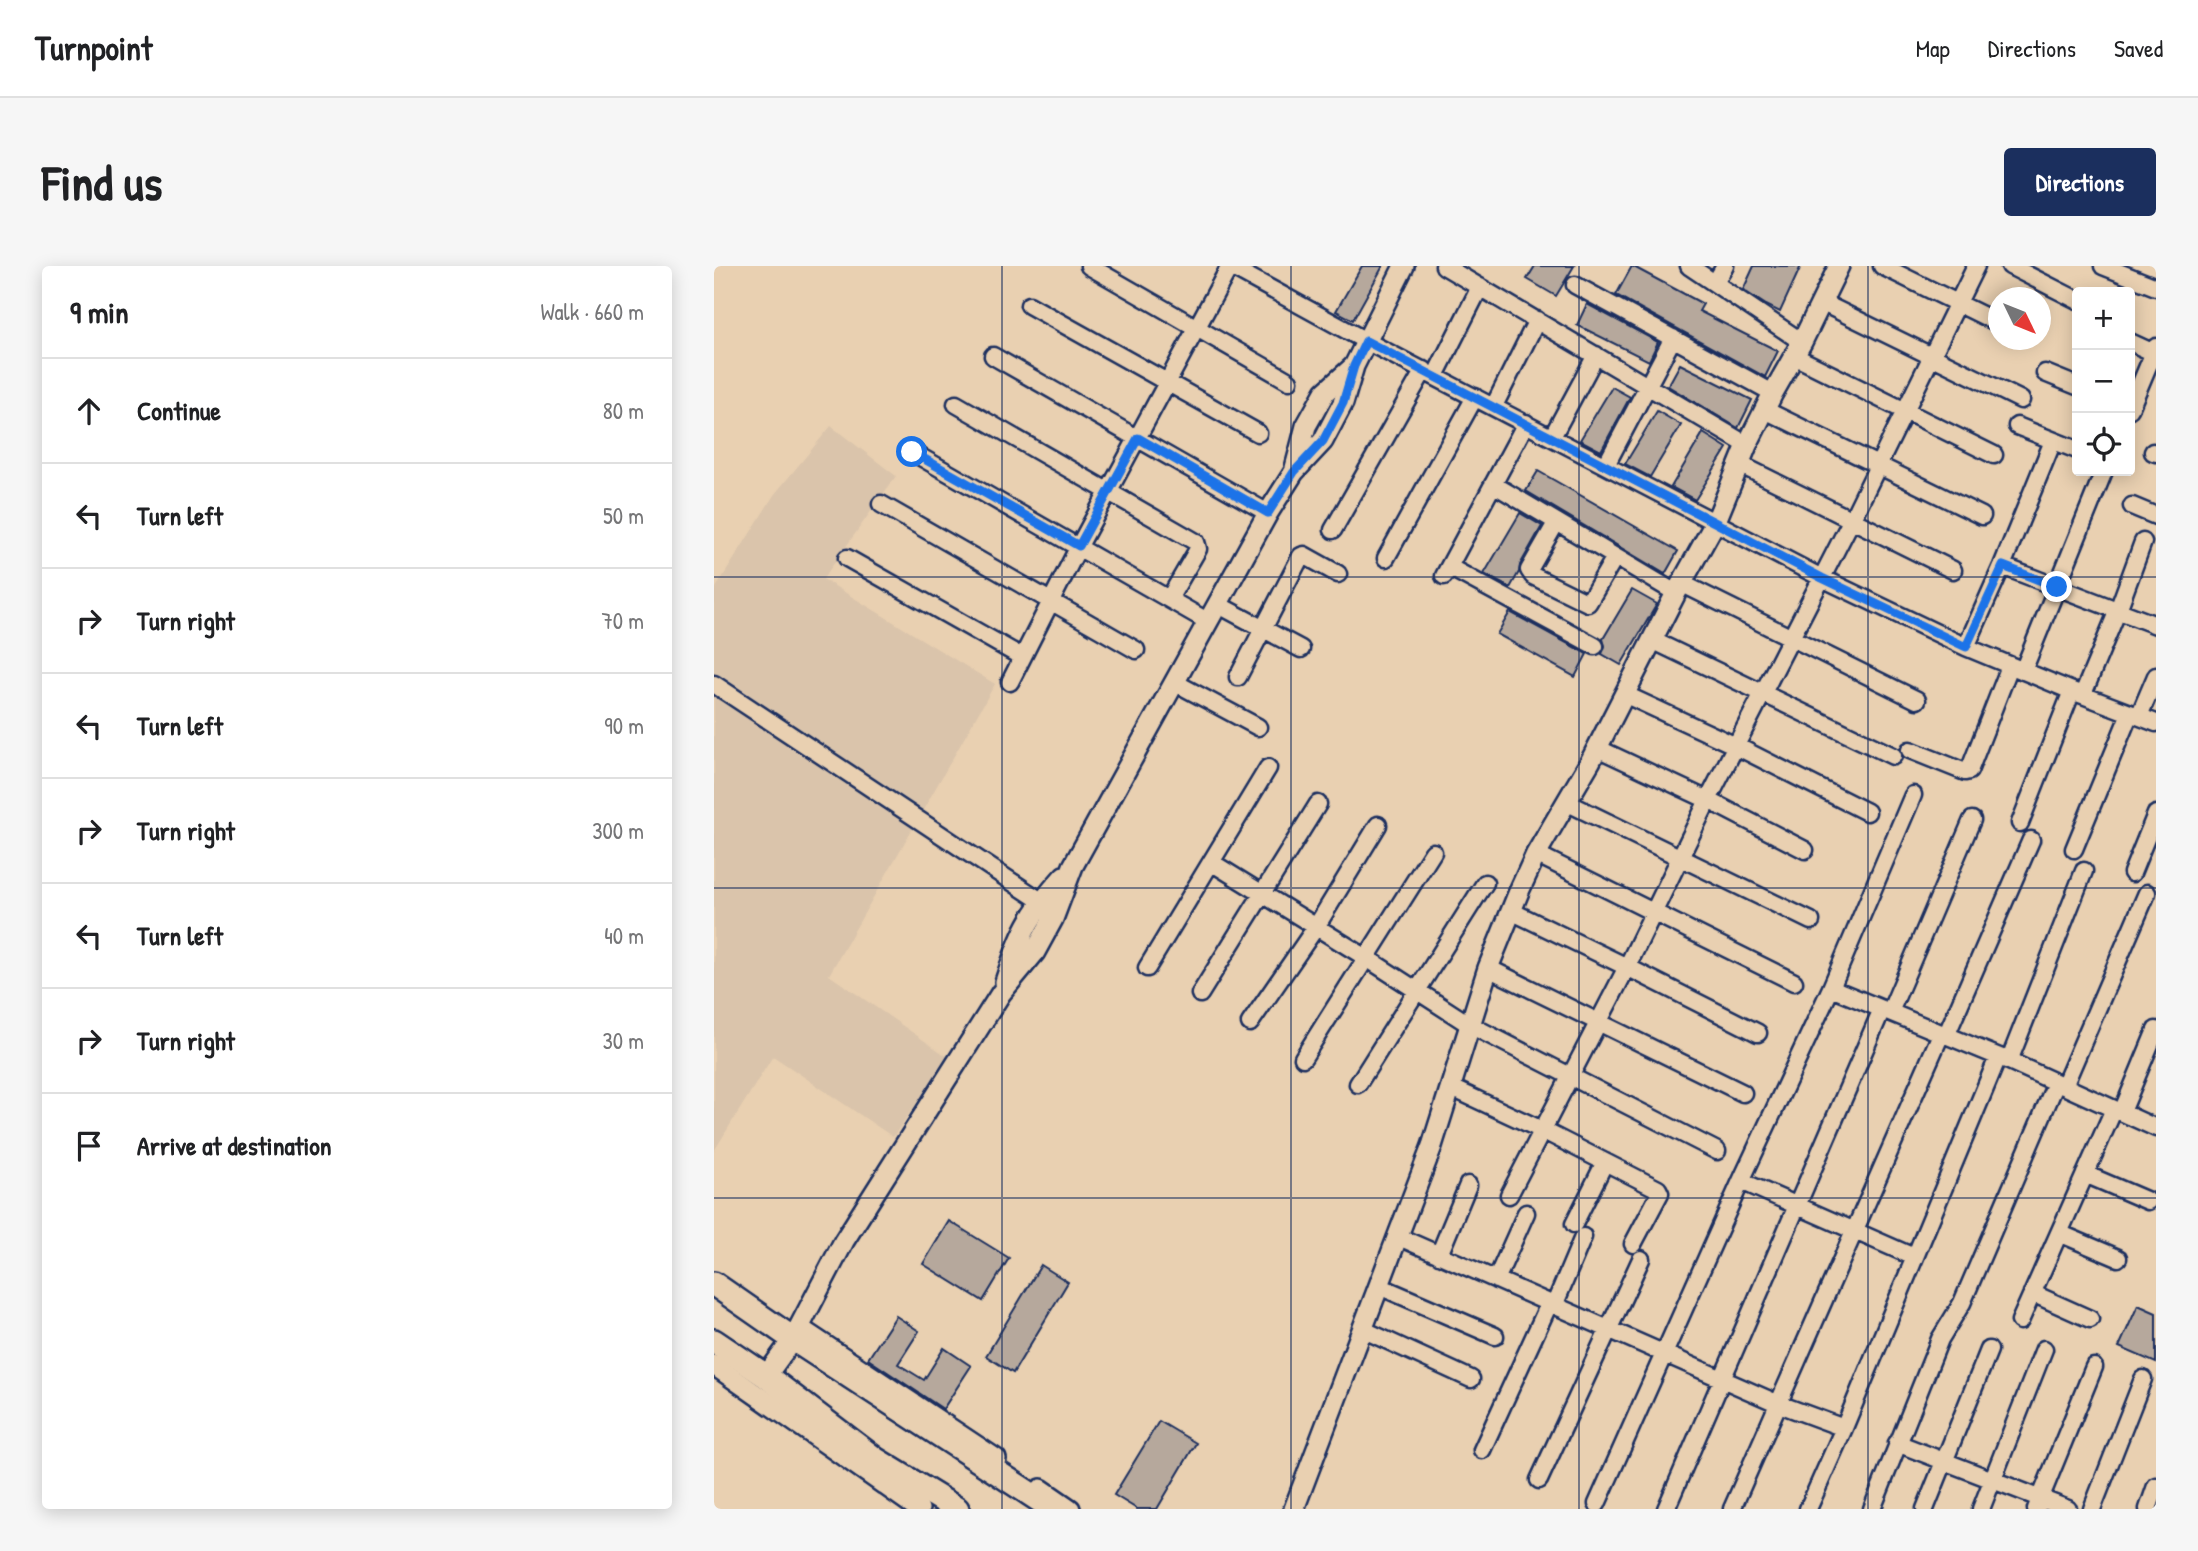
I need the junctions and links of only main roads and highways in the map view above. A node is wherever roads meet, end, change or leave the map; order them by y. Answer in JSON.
{"nodes":[{"id":1,"x":714,"y":1284,"type":"edge"},
{"id":2,"x":714,"y":1341,"type":"edge"},
{"id":3,"x":957,"y":1509,"type":"edge"},
{"id":4,"x":1052,"y":1509,"type":"edge"}],
"edges":[{"from":1,"to":4,"type":"main road"},
{"from":2,"to":3,"type":"main road"}]}
